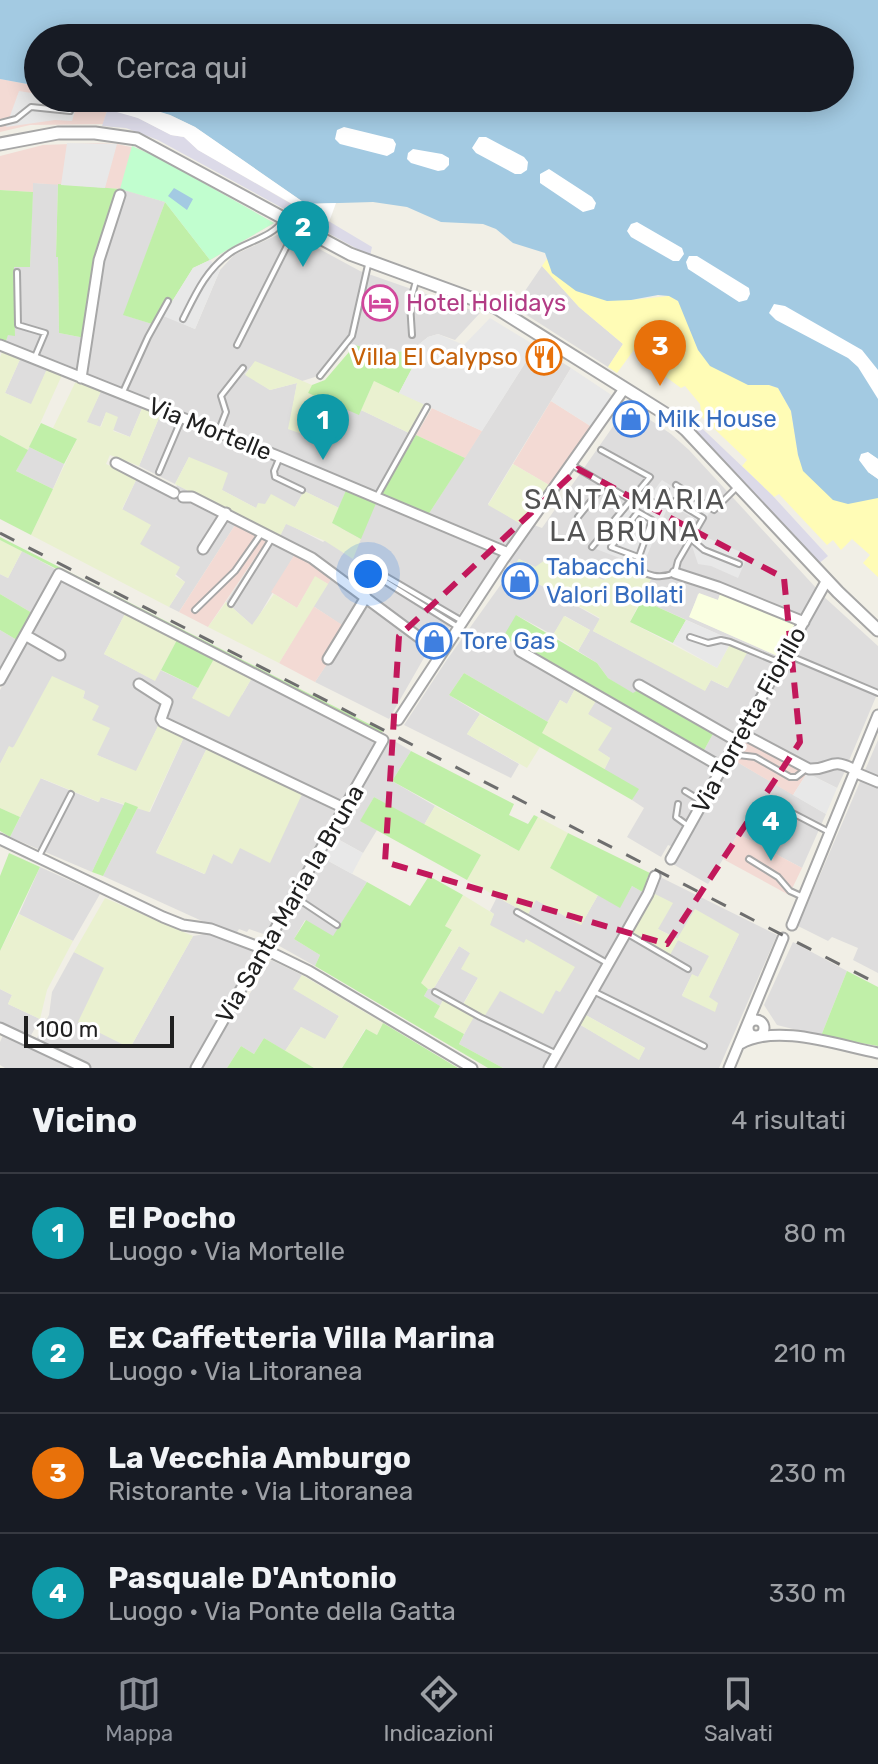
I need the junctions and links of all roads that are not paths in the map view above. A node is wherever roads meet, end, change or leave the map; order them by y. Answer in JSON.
{"nodes":[{"id":1,"x":25,"y":112,"type":"edge"},
{"id":2,"x":0,"y":123,"type":"edge"},
{"id":3,"x":1,"y":143,"type":"edge"},
{"id":4,"x":120,"y":195,"type":"dead end"},
{"id":5,"x":284,"y":218,"type":"junction"},
{"id":6,"x":297,"y":226,"type":"junction"},
{"id":7,"x":368,"y":262,"type":"junction"},
{"id":8,"x":17,"y":272,"type":"dead end"},
{"id":9,"x":417,"y":279,"type":"junction"},
{"id":10,"x":168,"y":301,"type":"dead end"},
{"id":11,"x":183,"y":319,"type":"dead end"},
{"id":12,"x":412,"y":335,"type":"dead end"},
{"id":13,"x":0,"y":345,"type":"edge"},
{"id":14,"x":237,"y":345,"type":"dead end"},
{"id":15,"x":34,"y":359,"type":"junction"},
{"id":16,"x":243,"y":368,"type":"dead end"},
{"id":17,"x":320,"y":376,"type":"dead end"},
{"id":18,"x":81,"y":378,"type":"junction"},
{"id":19,"x":624,"y":389,"type":"junction"},
{"id":20,"x":122,"y":394,"type":"junction"},
{"id":21,"x":427,"y":407,"type":"dead end"},
{"id":22,"x":182,"y":418,"type":"junction"},
{"id":23,"x":218,"y":433,"type":"junction"},
{"id":24,"x":601,"y":450,"type":"dead end"},
{"id":25,"x":280,"y":457,"type":"junction"},
{"id":26,"x":116,"y":463,"type":"dead end"},
{"id":27,"x":571,"y":464,"type":"junction"},
{"id":28,"x":159,"y":472,"type":"dead end"},
{"id":29,"x":604,"y":485,"type":"junction"},
{"id":30,"x":676,"y":485,"type":"dead end"},
{"id":31,"x":739,"y":486,"type":"junction"},
{"id":32,"x":302,"y":490,"type":"dead end"},
{"id":33,"x":666,"y":490,"type":"dead end"},
{"id":34,"x":638,"y":492,"type":"junction"},
{"id":35,"x":376,"y":498,"type":"junction"},
{"id":36,"x":631,"y":500,"type":"junction"},
{"id":37,"x":675,"y":501,"type":"dead end"},
{"id":38,"x":226,"y":513,"type":"junction"},
{"id":39,"x":578,"y":517,"type":"dead end"},
{"id":40,"x":262,"y":532,"type":"junction"},
{"id":41,"x":272,"y":537,"type":"junction"},
{"id":42,"x":691,"y":539,"type":"junction"},
{"id":43,"x":592,"y":547,"type":"dead end"},
{"id":44,"x":203,"y":549,"type":"dead end"},
{"id":45,"x":508,"y":553,"type":"junction"},
{"id":46,"x":638,"y":557,"type":"junction"},
{"id":47,"x":739,"y":564,"type":"dead end"},
{"id":48,"x":368,"y":566,"type":"dead end"},
{"id":49,"x":675,"y":573,"type":"junction"},
{"id":50,"x":827,"y":580,"type":"junction"},
{"id":51,"x":357,"y":582,"type":"dead end"},
{"id":52,"x":366,"y":597,"type":"junction"},
{"id":53,"x":231,"y":604,"type":"dead end"},
{"id":54,"x":195,"y":610,"type":"dead end"},
{"id":55,"x":804,"y":622,"type":"junction"},
{"id":56,"x":460,"y":624,"type":"junction"},
{"id":57,"x":878,"y":630,"type":"edge"},
{"id":58,"x":25,"y":635,"type":"junction"},
{"id":59,"x":690,"y":637,"type":"dead end"},
{"id":60,"x":520,"y":651,"type":"dead end"},
{"id":61,"x":440,"y":653,"type":"junction"},
{"id":62,"x":60,"y":655,"type":"dead end"},
{"id":63,"x":785,"y":658,"type":"junction"},
{"id":64,"x":328,"y":659,"type":"dead end"},
{"id":65,"x":0,"y":680,"type":"edge"},
{"id":66,"x":139,"y":684,"type":"dead end"},
{"id":67,"x":639,"y":685,"type":"dead end"},
{"id":68,"x":878,"y":693,"type":"edge"},
{"id":69,"x":878,"y":715,"type":"edge"},
{"id":70,"x":398,"y":720,"type":"dead end"},
{"id":71,"x":739,"y":737,"type":"junction"},
{"id":72,"x":730,"y":754,"type":"junction"},
{"id":73,"x":723,"y":768,"type":"junction"},
{"id":74,"x":806,"y":768,"type":"junction"},
{"id":75,"x":855,"y":771,"type":"junction"},
{"id":76,"x":878,"y":782,"type":"edge"},
{"id":77,"x":685,"y":791,"type":"dead end"},
{"id":78,"x":71,"y":794,"type":"dead end"},
{"id":79,"x":704,"y":802,"type":"junction"},
{"id":80,"x":678,"y":804,"type":"dead end"},
{"id":81,"x":779,"y":806,"type":"dead end"},
{"id":82,"x":346,"y":809,"type":"junction"},
{"id":83,"x":689,"y":827,"type":"junction"},
{"id":84,"x":829,"y":832,"type":"junction"},
{"id":85,"x":0,"y":839,"type":"edge"},
{"id":86,"x":38,"y":858,"type":"junction"},
{"id":87,"x":671,"y":859,"type":"dead end"},
{"id":88,"x":749,"y":859,"type":"dead end"},
{"id":89,"x":655,"y":876,"type":"dead end"},
{"id":90,"x":295,"y":897,"type":"junction"},
{"id":91,"x":803,"y":897,"type":"junction"},
{"id":92,"x":517,"y":912,"type":"dead end"},
{"id":93,"x":337,"y":925,"type":"dead end"},
{"id":94,"x":792,"y":925,"type":"dead end"},
{"id":95,"x":627,"y":933,"type":"junction"},
{"id":96,"x":783,"y":938,"type":"dead end"},
{"id":97,"x":264,"y":949,"type":"junction"},
{"id":98,"x":609,"y":964,"type":"junction"},
{"id":99,"x":688,"y":969,"type":"dead end"},
{"id":100,"x":593,"y":991,"type":"junction"},
{"id":101,"x":435,"y":992,"type":"dead end"},
{"id":102,"x":757,"y":1007,"type":"junction"},
{"id":103,"x":762,"y":1022,"type":"junction"},
{"id":104,"x":748,"y":1026,"type":"junction"},
{"id":105,"x":0,"y":1028,"type":"edge"},
{"id":106,"x":777,"y":1033,"type":"junction"},
{"id":107,"x":759,"y":1036,"type":"junction"},
{"id":108,"x":740,"y":1044,"type":"junction"},
{"id":109,"x":704,"y":1046,"type":"dead end"},
{"id":110,"x":878,"y":1053,"type":"edge"},
{"id":111,"x":557,"y":1054,"type":"junction"},
{"id":112,"x":85,"y":1068,"type":"edge"},
{"id":113,"x":196,"y":1068,"type":"edge"},
{"id":114,"x":472,"y":1068,"type":"edge"},
{"id":115,"x":549,"y":1068,"type":"edge"},
{"id":116,"x":729,"y":1068,"type":"edge"}],
"edges":[{"from":1,"to":2,"type":"lane"},
{"from":3,"to":5,"type":"street"},
{"from":4,"to":18,"type":"street"},
{"from":5,"to":6,"type":"street"},
{"from":5,"to":11,"type":"lane"},
{"from":6,"to":7,"type":"street"},
{"from":6,"to":14,"type":"lane"},
{"from":7,"to":9,"type":"street"},
{"from":7,"to":17,"type":"lane"},
{"from":8,"to":15,"type":"lane"},
{"from":9,"to":12,"type":"lane"},
{"from":9,"to":19,"type":"street"},
{"from":10,"to":20,"type":"lane"},
{"from":13,"to":15,"type":"street","name":"Via Mortelle"},
{"from":15,"to":18,"type":"street","name":"Via Mortelle"},
{"from":16,"to":23,"type":"lane"},
{"from":18,"to":20,"type":"street","name":"Via Mortelle"},
{"from":19,"to":27,"type":"street"},
{"from":19,"to":31,"type":"street"},
{"from":20,"to":22,"type":"street","name":"Via Mortelle"},
{"from":21,"to":35,"type":"lane"},
{"from":22,"to":23,"type":"street","name":"Via Mortelle"},
{"from":22,"to":28,"type":"lane"},
{"from":23,"to":25,"type":"street","name":"Via Mortelle"},
{"from":24,"to":34,"type":"lane"},
{"from":25,"to":32,"type":"lane"},
{"from":25,"to":35,"type":"street","name":"Via Mortelle"},
{"from":26,"to":38,"type":"street"},
{"from":27,"to":29,"type":"lane"},
{"from":27,"to":45,"type":"street"},
{"from":29,"to":36,"type":"lane"},
{"from":29,"to":39,"type":"lane"},
{"from":30,"to":31,"type":"lane"},
{"from":31,"to":50,"type":"street"},
{"from":33,"to":34,"type":"lane"},
{"from":34,"to":36,"type":"lane"},
{"from":35,"to":45,"type":"street","name":"Via Mortelle"},
{"from":36,"to":43,"type":"lane"},
{"from":37,"to":42,"type":"lane"},
{"from":38,"to":40,"type":"street"},
{"from":38,"to":44,"type":"street"},
{"from":40,"to":41,"type":"street"},
{"from":40,"to":54,"type":"lane"},
{"from":41,"to":52,"type":"street"},
{"from":41,"to":53,"type":"lane"},
{"from":42,"to":47,"type":"lane"},
{"from":42,"to":49,"type":"lane"},
{"from":45,"to":56,"type":"street"},
{"from":46,"to":46,"type":"lane"},
{"from":46,"to":49,"type":"lane"},
{"from":48,"to":56,"type":"lane"},
{"from":49,"to":55,"type":"street"},
{"from":50,"to":55,"type":"street","name":"Via Torretta Fiorillo"},
{"from":50,"to":57,"type":"street"},
{"from":51,"to":56,"type":"lane"},
{"from":52,"to":61,"type":"street"},
{"from":52,"to":64,"type":"street"},
{"from":55,"to":63,"type":"street","name":"Via Torretta Fiorillo"},
{"from":56,"to":61,"type":"street"},
{"from":58,"to":62,"type":"street"},
{"from":58,"to":65,"type":"street"},
{"from":58,"to":82,"type":"street","name":"Via Santa Maria la Bruna"},
{"from":59,"to":63,"type":"lane"},
{"from":60,"to":73,"type":"street"},
{"from":61,"to":70,"type":"street"},
{"from":63,"to":68,"type":"lane"},
{"from":63,"to":71,"type":"street","name":"Via Torretta Fiorillo"},
{"from":66,"to":82,"type":"street"},
{"from":67,"to":71,"type":"street"},
{"from":69,"to":75,"type":"street"},
{"from":71,"to":72,"type":"street","name":"Via Torretta Fiorillo"},
{"from":71,"to":74,"type":"street"},
{"from":72,"to":73,"type":"street","name":"Via Torretta Fiorillo"},
{"from":72,"to":74,"type":"lane"},
{"from":73,"to":79,"type":"street","name":"Via Torretta Fiorillo"},
{"from":74,"to":75,"type":"street"},
{"from":75,"to":76,"type":"street"},
{"from":75,"to":84,"type":"street"},
{"from":77,"to":79,"type":"lane"},
{"from":78,"to":86,"type":"lane"},
{"from":79,"to":83,"type":"street","name":"Via Torretta Fiorillo"},
{"from":80,"to":83,"type":"lane"},
{"from":81,"to":84,"type":"lane"},
{"from":82,"to":90,"type":"street","name":"Via Santa Maria la Bruna"},
{"from":83,"to":87,"type":"street","name":"Via Torretta Fiorillo"},
{"from":84,"to":91,"type":"street"},
{"from":85,"to":86,"type":"street"},
{"from":86,"to":97,"type":"street"},
{"from":88,"to":91,"type":"lane"},
{"from":89,"to":95,"type":"street"},
{"from":90,"to":93,"type":"lane"},
{"from":90,"to":97,"type":"street","name":"Via Santa Maria la Bruna"},
{"from":91,"to":94,"type":"street"},
{"from":92,"to":98,"type":"lane"},
{"from":95,"to":98,"type":"street"},
{"from":95,"to":99,"type":"lane"},
{"from":96,"to":102,"type":"street"},
{"from":97,"to":113,"type":"street","name":"Via Santa Maria la Bruna"},
{"from":97,"to":114,"type":"street"},
{"from":98,"to":100,"type":"street"},
{"from":100,"to":109,"type":"lane"},
{"from":100,"to":111,"type":"street"},
{"from":101,"to":111,"type":"lane"},
{"from":102,"to":103,"type":"street"},
{"from":102,"to":104,"type":"street"},
{"from":103,"to":104,"type":"street"},
{"from":103,"to":106,"type":"street"},
{"from":103,"to":107,"type":"street"},
{"from":104,"to":107,"type":"street"},
{"from":104,"to":108,"type":"street"},
{"from":105,"to":112,"type":"street"},
{"from":106,"to":107,"type":"street"},
{"from":106,"to":110,"type":"street"},
{"from":107,"to":108,"type":"street"},
{"from":108,"to":116,"type":"street"},
{"from":111,"to":115,"type":"street"}]}
